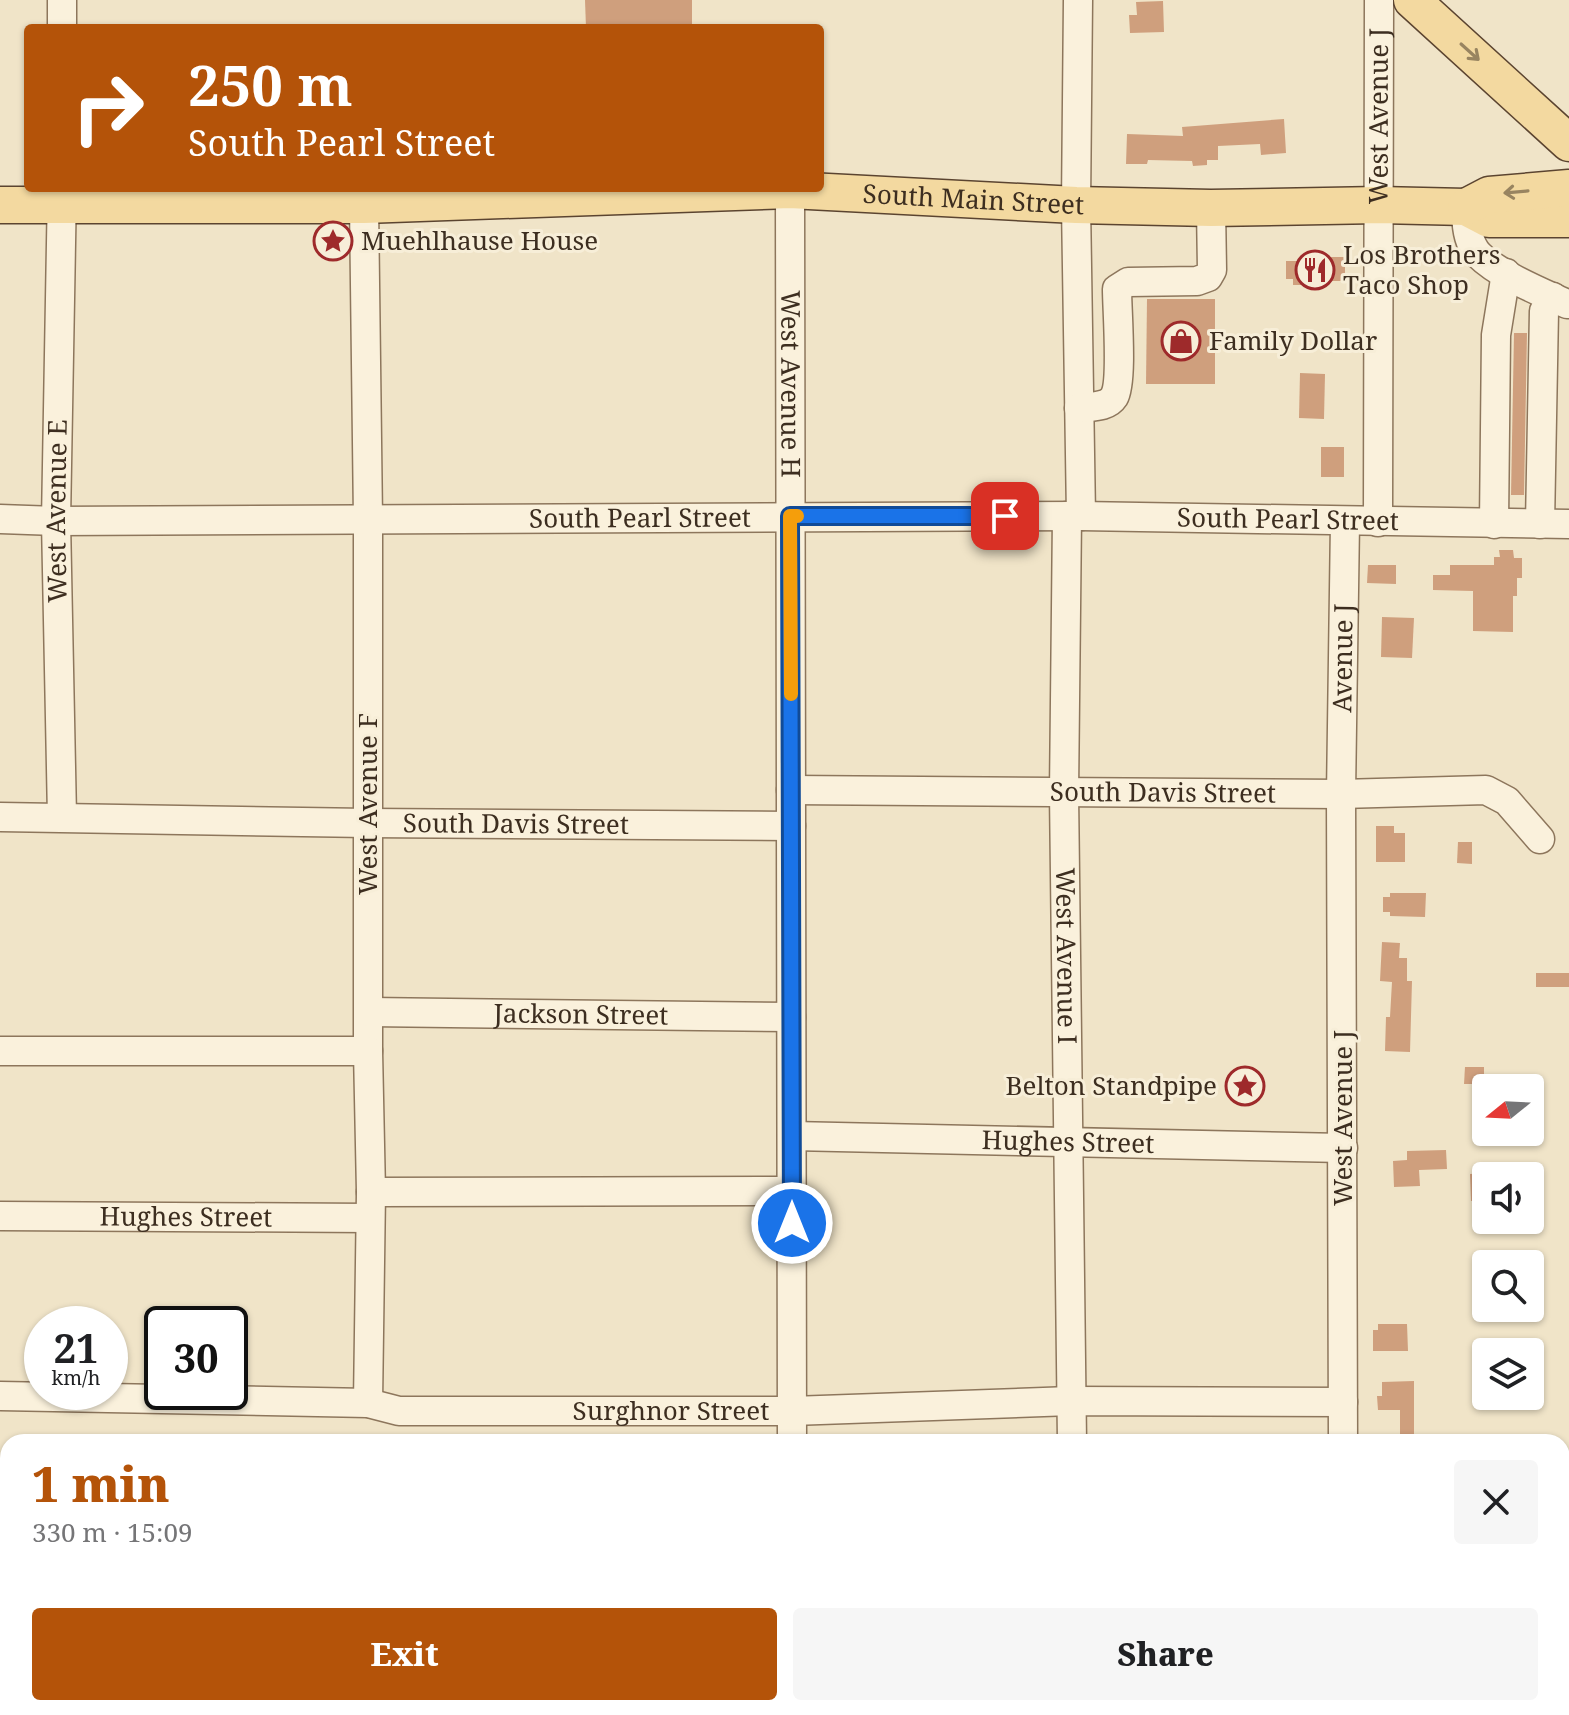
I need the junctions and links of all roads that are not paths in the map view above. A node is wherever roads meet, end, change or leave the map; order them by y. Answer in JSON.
{"nodes":[{"id":1,"x":62,"y":0,"type":"edge"},
{"id":2,"x":1078,"y":0,"type":"edge"},
{"id":3,"x":1379,"y":0,"type":"edge"},
{"id":4,"x":1412,"y":0,"type":"edge"},
{"id":5,"x":62,"y":24,"type":"edge"},
{"id":6,"x":1569,"y":143,"type":"edge"},
{"id":7,"x":1569,"y":188,"type":"edge"},
{"id":8,"x":733,"y":192,"type":"edge"},
{"id":9,"x":790,"y":192,"type":"edge"},
{"id":10,"x":824,"y":192,"type":"edge"},
{"id":11,"x":62,"y":197,"type":"edge"},
{"id":12,"x":0,"y":205,"type":"edge"},
{"id":13,"x":364,"y":205,"type":"junction"},
{"id":14,"x":1076,"y":205,"type":"junction"},
{"id":15,"x":1379,"y":205,"type":"junction"},
{"id":16,"x":1466,"y":207,"type":"junction"},
{"id":17,"x":1211,"y":208,"type":"junction"},
{"id":18,"x":1569,"y":219,"type":"edge"},
{"id":19,"x":1506,"y":273,"type":"junction"},
{"id":20,"x":1077,"y":287,"type":"junction"},
{"id":21,"x":1117,"y":289,"type":"junction"},
{"id":22,"x":1561,"y":301,"type":"edge"},
{"id":23,"x":1079,"y":408,"type":"junction"},
{"id":24,"x":790,"y":516,"type":"junction"},
{"id":25,"x":1074,"y":516,"type":"junction"},
{"id":26,"x":0,"y":519,"type":"edge"},
{"id":27,"x":368,"y":520,"type":"junction"},
{"id":28,"x":56,"y":521,"type":"junction"},
{"id":29,"x":1345,"y":522,"type":"junction"},
{"id":30,"x":1378,"y":522,"type":"junction"},
{"id":31,"x":1494,"y":524,"type":"junction"},
{"id":32,"x":1540,"y":524,"type":"junction"},
{"id":33,"x":1569,"y":524,"type":"edge"},
{"id":34,"x":791,"y":790,"type":"junction"},
{"id":35,"x":1064,"y":793,"type":"junction"},
{"id":36,"x":1341,"y":794,"type":"junction"},
{"id":37,"x":0,"y":817,"type":"edge"},
{"id":38,"x":62,"y":817,"type":"junction"},
{"id":39,"x":367,"y":823,"type":"junction"},
{"id":40,"x":791,"y":826,"type":"junction"},
{"id":41,"x":1540,"y":839,"type":"dead end"},
{"id":42,"x":369,"y":1012,"type":"junction"},
{"id":43,"x":791,"y":1017,"type":"junction"},
{"id":44,"x":0,"y":1051,"type":"edge"},
{"id":45,"x":368,"y":1051,"type":"junction"},
{"id":46,"x":792,"y":1136,"type":"junction"},
{"id":47,"x":1070,"y":1141,"type":"junction"},
{"id":48,"x":1343,"y":1148,"type":"junction"},
{"id":49,"x":792,"y":1191,"type":"junction"},
{"id":50,"x":371,"y":1205,"type":"junction"},
{"id":51,"x":0,"y":1216,"type":"edge"},
{"id":52,"x":0,"y":1396,"type":"edge"},
{"id":53,"x":1071,"y":1401,"type":"junction"},
{"id":54,"x":1343,"y":1402,"type":"junction"},
{"id":55,"x":368,"y":1403,"type":"junction"},
{"id":56,"x":792,"y":1411,"type":"junction"},
{"id":57,"x":792,"y":1434,"type":"edge"},
{"id":58,"x":1072,"y":1434,"type":"edge"},
{"id":59,"x":1343,"y":1434,"type":"edge"}],
"edges":[{"from":1,"to":5,"type":"street"},
{"from":2,"to":14,"type":"street","name":"West Avenue I"},
{"from":3,"to":15,"type":"street","name":"West Avenue J"},
{"from":4,"to":6,"type":"main road","one_way":true},
{"from":7,"to":16,"type":"main road","name":"South Main Street","one_way":true},
{"from":8,"to":13,"type":"main road","name":"South Main Street"},
{"from":9,"to":24,"type":"street","name":"West Avenue H"},
{"from":10,"to":14,"type":"main road","name":"South Main Street"},
{"from":11,"to":12,"type":"main road","name":"South Main Street"},
{"from":11,"to":13,"type":"main road","name":"South Main Street"},
{"from":11,"to":28,"type":"street","name":"West Avenue E"},
{"from":13,"to":27,"type":"street","name":"West Avenue F"},
{"from":14,"to":17,"type":"main road","name":"South Main Street"},
{"from":14,"to":20,"type":"street","name":"West Avenue I"},
{"from":15,"to":16,"type":"main road","name":"South Main Street"},
{"from":15,"to":17,"type":"main road","name":"South Main Street"},
{"from":15,"to":30,"type":"street","name":"West Avenue J"},
{"from":16,"to":18,"type":"main road","name":"South Main Street"},
{"from":16,"to":19,"type":"street"},
{"from":17,"to":21,"type":"street"},
{"from":19,"to":22,"type":"street"},
{"from":19,"to":31,"type":"street"},
{"from":20,"to":21,"type":"street"},
{"from":20,"to":23,"type":"street","name":"West Avenue I"},
{"from":21,"to":23,"type":"street"},
{"from":22,"to":32,"type":"street"},
{"from":23,"to":25,"type":"street","name":"West Avenue I"},
{"from":24,"to":25,"type":"street","name":"South Pearl Street"},
{"from":24,"to":27,"type":"street","name":"South Pearl Street"},
{"from":24,"to":34,"type":"street","name":"West Avenue H"},
{"from":25,"to":29,"type":"street","name":"South Pearl Street"},
{"from":25,"to":35,"type":"street","name":"West Avenue I"},
{"from":26,"to":28,"type":"street","name":"South Pearl Street"},
{"from":27,"to":28,"type":"street","name":"South Pearl Street"},
{"from":27,"to":39,"type":"street","name":"West Avenue F"},
{"from":28,"to":38,"type":"street","name":"West Avenue E"},
{"from":29,"to":30,"type":"street","name":"South Pearl Street"},
{"from":29,"to":36,"type":"street","name":"Avenue J"},
{"from":30,"to":31,"type":"street","name":"South Pearl Street"},
{"from":31,"to":32,"type":"street","name":"South Pearl Street"},
{"from":32,"to":33,"type":"street","name":"South Pearl Street"},
{"from":34,"to":35,"type":"street","name":"South Davis Street"},
{"from":34,"to":40,"type":"street","name":"West Avenue H"},
{"from":35,"to":36,"type":"street","name":"South Davis Street"},
{"from":35,"to":47,"type":"street","name":"West Avenue I"},
{"from":36,"to":41,"type":"street","name":"South Davis Street"},
{"from":36,"to":48,"type":"street","name":"West Avenue J"},
{"from":37,"to":38,"type":"street","name":"South Davis Street"},
{"from":38,"to":39,"type":"street","name":"South Davis Street"},
{"from":39,"to":40,"type":"street","name":"South Davis Street"},
{"from":39,"to":42,"type":"street","name":"West Avenue F"},
{"from":40,"to":43,"type":"street","name":"West Avenue H"},
{"from":42,"to":43,"type":"street","name":"Jackson Street"},
{"from":42,"to":45,"type":"street","name":"West Avenue F"},
{"from":43,"to":46,"type":"street","name":"West Avenue H"},
{"from":44,"to":45,"type":"street"},
{"from":45,"to":50,"type":"street","name":"West Avenue F"},
{"from":46,"to":47,"type":"street","name":"Hughes Street"},
{"from":46,"to":49,"type":"street","name":"West Avenue H"},
{"from":47,"to":48,"type":"street","name":"Hughes Street"},
{"from":47,"to":53,"type":"street","name":"West Avenue I"},
{"from":48,"to":54,"type":"street","name":"West Avenue J"},
{"from":49,"to":50,"type":"street","name":"Hughes Street"},
{"from":49,"to":56,"type":"street","name":"West Avenue H"},
{"from":50,"to":51,"type":"street","name":"Hughes Street"},
{"from":50,"to":55,"type":"street","name":"West Avenue F"},
{"from":52,"to":55,"type":"street","name":"Surghnor Street"},
{"from":53,"to":54,"type":"street","name":"Surghnor Street"},
{"from":53,"to":56,"type":"street","name":"Surghnor Street"},
{"from":53,"to":58,"type":"street","name":"West Avenue I"},
{"from":54,"to":59,"type":"street","name":"West Avenue J"},
{"from":55,"to":56,"type":"street","name":"Surghnor Street"},
{"from":56,"to":57,"type":"street","name":"West Avenue H"}]}
